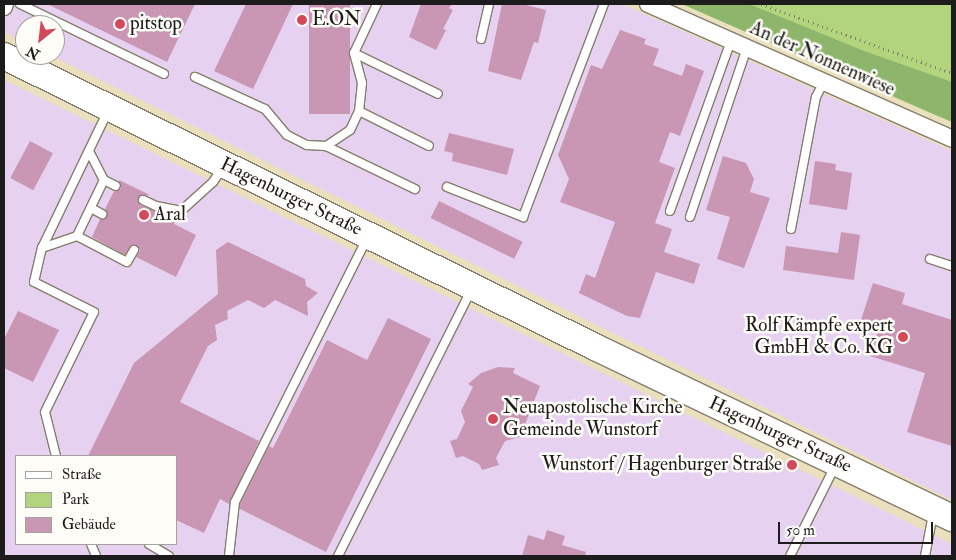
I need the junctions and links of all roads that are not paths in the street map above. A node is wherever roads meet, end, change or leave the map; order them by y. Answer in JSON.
{"nodes":[{"id":1,"x":6,"y":4,"type":"edge"},
{"id":2,"x":20,"y":4,"type":"edge"},
{"id":3,"x":376,"y":4,"type":"edge"},
{"id":4,"x":489,"y":4,"type":"edge"},
{"id":5,"x":604,"y":4,"type":"edge"},
{"id":6,"x":648,"y":4,"type":"edge"},
{"id":7,"x":4,"y":7,"type":"edge"},
{"id":8,"x":481,"y":38,"type":"dead end"},
{"id":9,"x":731,"y":41,"type":"junction"},
{"id":10,"x":747,"y":48,"type":"junction"},
{"id":11,"x":354,"y":53,"type":"junction"},
{"id":12,"x":4,"y":56,"type":"edge"},
{"id":13,"x":164,"y":74,"type":"dead end"},
{"id":14,"x":195,"y":77,"type":"dead end"},
{"id":15,"x":824,"y":80,"type":"junction"},
{"id":16,"x":438,"y":94,"type":"dead end"},
{"id":17,"x":110,"y":108,"type":"junction"},
{"id":18,"x":359,"y":111,"type":"junction"},
{"id":19,"x":952,"y":138,"type":"edge"},
{"id":20,"x":326,"y":146,"type":"junction"},
{"id":21,"x":429,"y":146,"type":"dead end"},
{"id":22,"x":89,"y":151,"type":"junction"},
{"id":23,"x":225,"y":165,"type":"junction"},
{"id":24,"x":104,"y":180,"type":"junction"},
{"id":25,"x":116,"y":186,"type":"dead end"},
{"id":26,"x":447,"y":187,"type":"dead end"},
{"id":27,"x":415,"y":189,"type":"dead end"},
{"id":28,"x":143,"y":200,"type":"dead end"},
{"id":29,"x":90,"y":208,"type":"junction"},
{"id":30,"x":670,"y":211,"type":"dead end"},
{"id":31,"x":102,"y":214,"type":"dead end"},
{"id":32,"x":690,"y":216,"type":"dead end"},
{"id":33,"x":792,"y":229,"type":"dead end"},
{"id":34,"x":369,"y":235,"type":"junction"},
{"id":35,"x":77,"y":236,"type":"junction"},
{"id":36,"x":42,"y":248,"type":"junction"},
{"id":37,"x":134,"y":250,"type":"dead end"},
{"id":38,"x":930,"y":259,"type":"dead end"},
{"id":39,"x":952,"y":266,"type":"edge"},
{"id":40,"x":473,"y":286,"type":"junction"},
{"id":41,"x":56,"y":455,"type":"edge"},
{"id":42,"x":837,"y":462,"type":"junction"},
{"id":43,"x":943,"y":513,"type":"edge"},
{"id":44,"x":150,"y":545,"type":"edge"},
{"id":45,"x":169,"y":556,"type":"edge"},
{"id":46,"x":229,"y":556,"type":"edge"},
{"id":47,"x":338,"y":556,"type":"edge"},
{"id":48,"x":790,"y":556,"type":"edge"},
{"id":49,"x":925,"y":556,"type":"edge"}],
"edges":[{"from":1,"to":7,"type":"street"},
{"from":2,"to":13,"type":"lane"},
{"from":3,"to":11,"type":"lane"},
{"from":4,"to":8,"type":"lane"},
{"from":5,"to":26,"type":"lane"},
{"from":6,"to":9,"type":"street","name":"An der Nonnenwiese"},
{"from":9,"to":10,"type":"street","name":"An der Nonnenwiese"},
{"from":9,"to":30,"type":"lane"},
{"from":10,"to":15,"type":"street","name":"An der Nonnenwiese"},
{"from":10,"to":32,"type":"lane"},
{"from":11,"to":16,"type":"lane"},
{"from":11,"to":18,"type":"lane"},
{"from":12,"to":17,"type":"main road","name":"Hagenburger Straße"},
{"from":14,"to":20,"type":"lane"},
{"from":15,"to":19,"type":"street","name":"An der Nonnenwiese"},
{"from":15,"to":33,"type":"lane"},
{"from":17,"to":22,"type":"lane"},
{"from":17,"to":23,"type":"main road","name":"Hagenburger Straße"},
{"from":18,"to":20,"type":"lane"},
{"from":18,"to":21,"type":"lane"},
{"from":20,"to":27,"type":"lane"},
{"from":22,"to":24,"type":"lane"},
{"from":22,"to":36,"type":"lane"},
{"from":23,"to":28,"type":"lane"},
{"from":23,"to":34,"type":"main road","name":"Hagenburger Straße"},
{"from":24,"to":25,"type":"lane"},
{"from":24,"to":29,"type":"lane"},
{"from":29,"to":31,"type":"lane"},
{"from":29,"to":35,"type":"lane"},
{"from":34,"to":40,"type":"main road","name":"Hagenburger Straße"},
{"from":34,"to":46,"type":"lane"},
{"from":35,"to":36,"type":"lane"},
{"from":35,"to":37,"type":"lane"},
{"from":36,"to":41,"type":"lane"},
{"from":38,"to":39,"type":"lane"},
{"from":40,"to":42,"type":"main road","name":"Hagenburger Straße"},
{"from":40,"to":47,"type":"lane"},
{"from":42,"to":43,"type":"main road","name":"Hagenburger Straße"},
{"from":42,"to":48,"type":"lane"},
{"from":43,"to":49,"type":"lane"},
{"from":44,"to":45,"type":"lane"}]}
